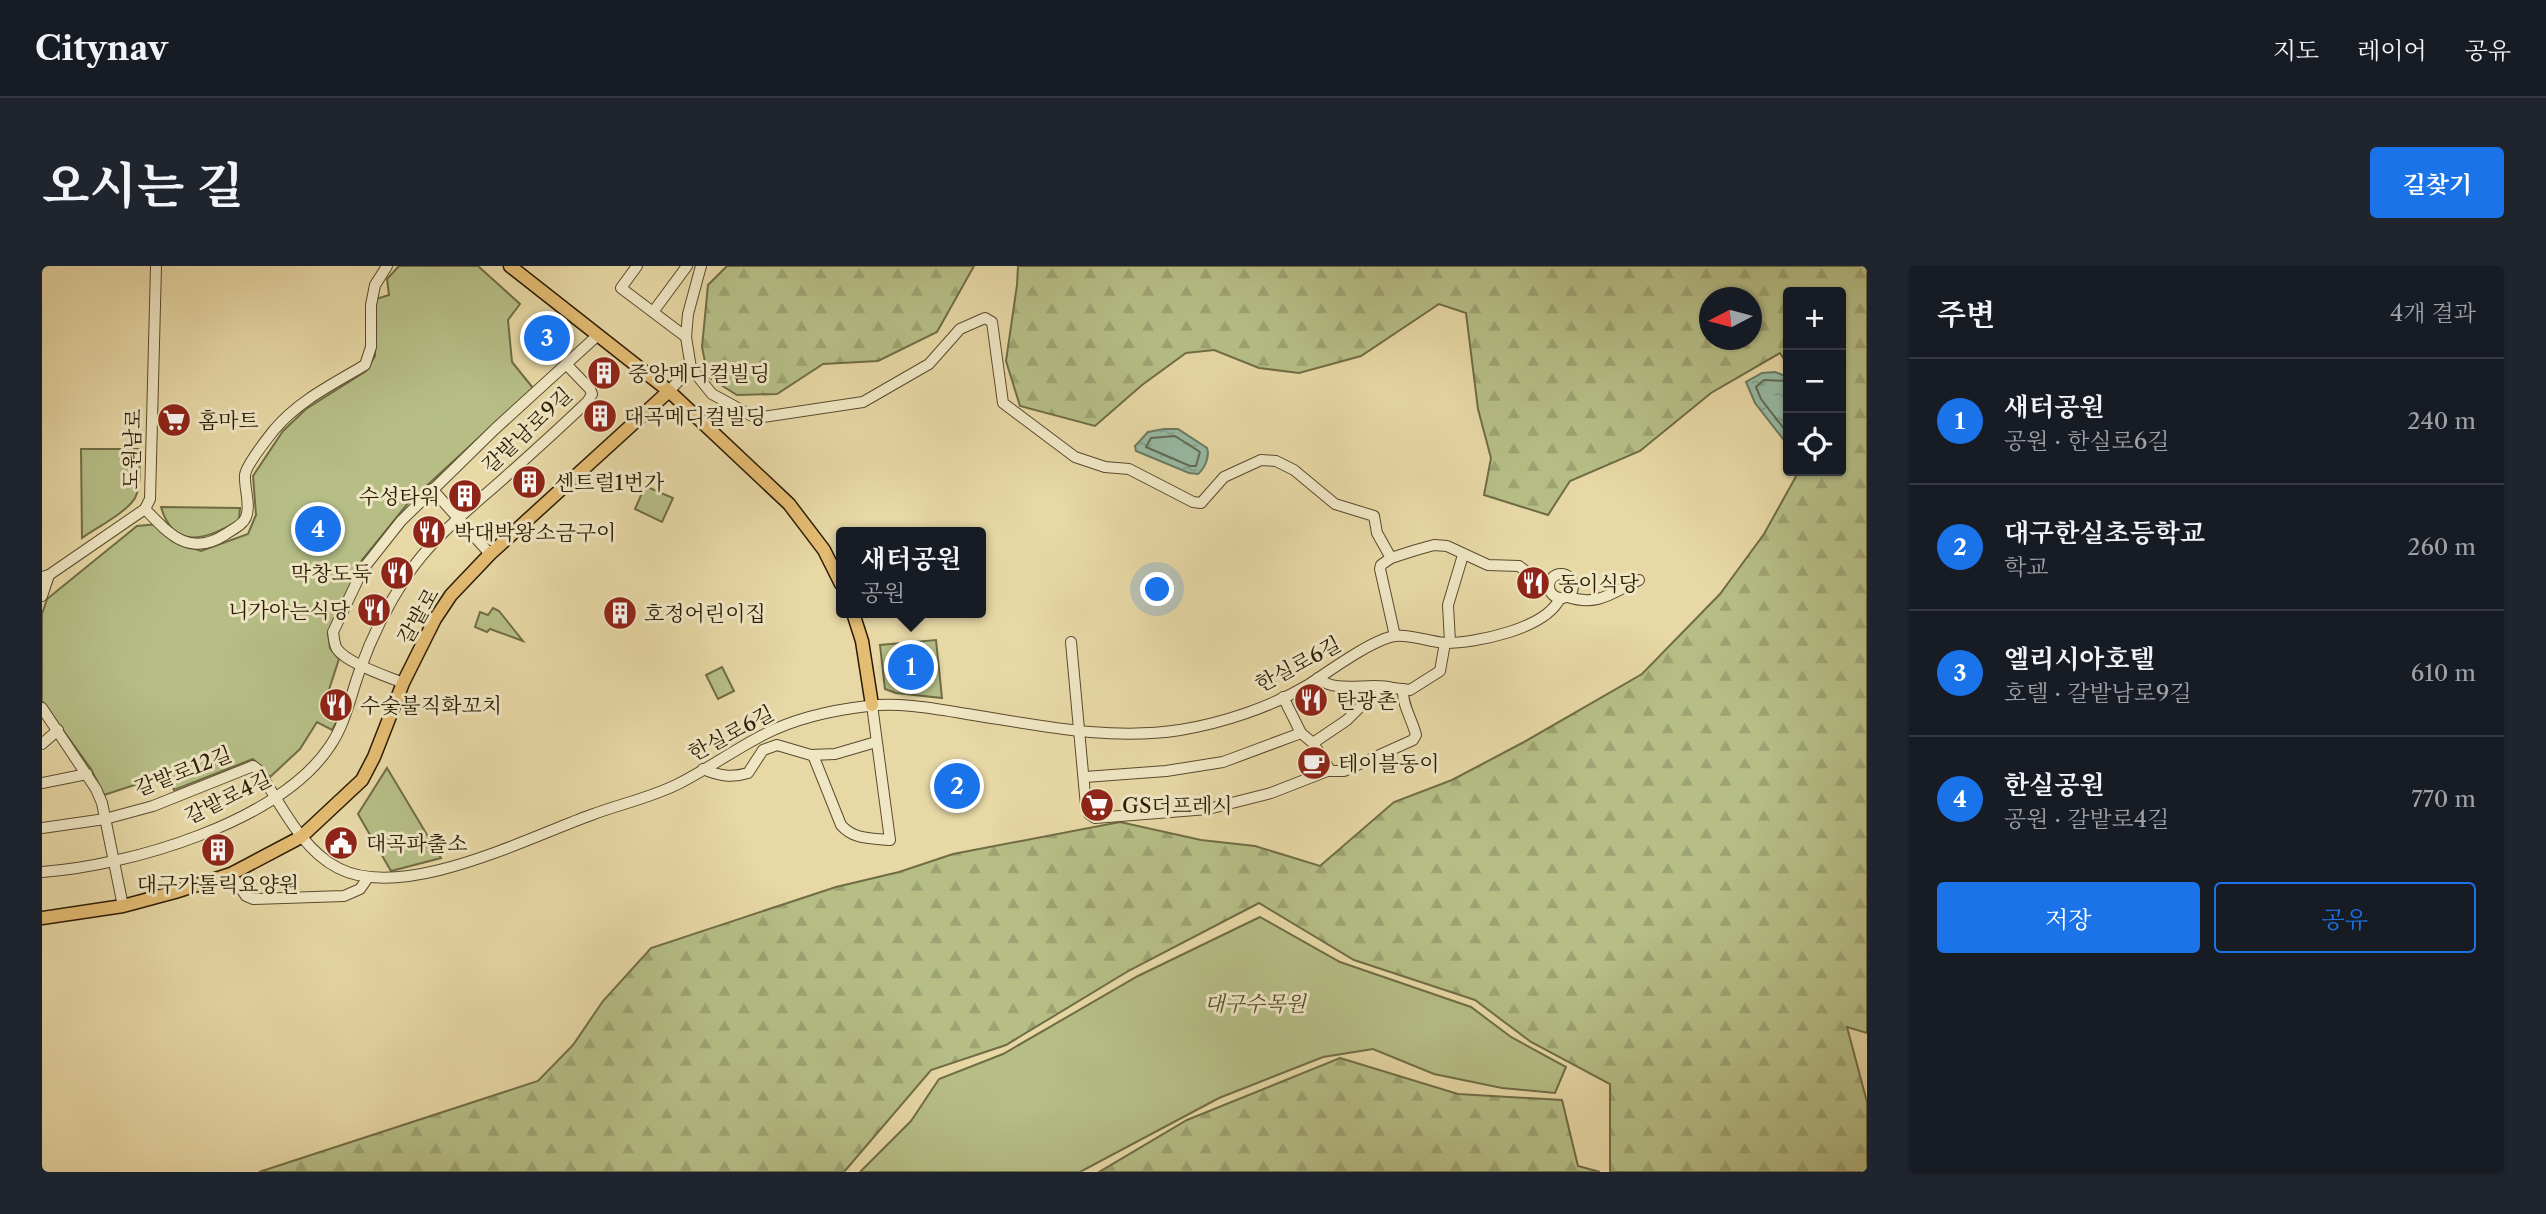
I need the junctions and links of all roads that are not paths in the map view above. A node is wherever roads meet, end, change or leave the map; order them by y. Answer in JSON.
{"nodes":[{"id":1,"x":156,"y":266,"type":"edge"},
{"id":2,"x":387,"y":266,"type":"edge"},
{"id":3,"x":510,"y":266,"type":"edge"},
{"id":4,"x":638,"y":266,"type":"edge"},
{"id":5,"x":686,"y":266,"type":"edge"},
{"id":6,"x":700,"y":270,"type":"edge"},
{"id":7,"x":653,"y":312,"type":"junction"},
{"id":8,"x":598,"y":335,"type":"junction"},
{"id":9,"x":686,"y":337,"type":"junction"},
{"id":10,"x":567,"y":365,"type":"junction"},
{"id":11,"x":691,"y":368,"type":"junction"},
{"id":12,"x":669,"y":391,"type":"junction"},
{"id":13,"x":432,"y":489,"type":"junction"},
{"id":14,"x":145,"y":509,"type":"junction"},
{"id":15,"x":459,"y":518,"type":"junction"},
{"id":16,"x":490,"y":554,"type":"junction"},
{"id":17,"x":1462,"y":555,"type":"junction"},
{"id":18,"x":1391,"y":558,"type":"junction"},
{"id":19,"x":836,"y":574,"type":"edge"},
{"id":20,"x":45,"y":576,"type":"edge"},
{"id":21,"x":1639,"y":580,"type":"dead end"},
{"id":22,"x":1549,"y":583,"type":"junction"},
{"id":23,"x":42,"y":596,"type":"edge"},
{"id":24,"x":1564,"y":598,"type":"junction"},
{"id":25,"x":855,"y":618,"type":"edge"},
{"id":26,"x":1395,"y":636,"type":"junction"},
{"id":27,"x":1071,"y":642,"type":"dead end"},
{"id":28,"x":1448,"y":642,"type":"junction"},
{"id":29,"x":362,"y":665,"type":"junction"},
{"id":30,"x":1318,"y":678,"type":"junction"},
{"id":31,"x":403,"y":683,"type":"junction"},
{"id":32,"x":1398,"y":689,"type":"junction"},
{"id":33,"x":1283,"y":697,"type":"junction"},
{"id":34,"x":872,"y":705,"type":"junction"},
{"id":35,"x":42,"y":708,"type":"edge"},
{"id":36,"x":58,"y":730,"type":"junction"},
{"id":37,"x":1080,"y":731,"type":"junction"},
{"id":38,"x":1301,"y":733,"type":"junction"},
{"id":39,"x":757,"y":738,"type":"junction"},
{"id":40,"x":876,"y":742,"type":"junction"},
{"id":41,"x":1313,"y":743,"type":"junction"},
{"id":42,"x":42,"y":744,"type":"edge"},
{"id":43,"x":766,"y":749,"type":"junction"},
{"id":44,"x":813,"y":755,"type":"junction"},
{"id":45,"x":703,"y":769,"type":"junction"},
{"id":46,"x":1329,"y":771,"type":"junction"},
{"id":47,"x":87,"y":774,"type":"junction"},
{"id":48,"x":1085,"y":777,"type":"junction"},
{"id":49,"x":42,"y":783,"type":"edge"},
{"id":50,"x":276,"y":797,"type":"junction"},
{"id":51,"x":105,"y":819,"type":"junction"},
{"id":52,"x":42,"y":828,"type":"edge"},
{"id":53,"x":301,"y":837,"type":"junction"},
{"id":54,"x":114,"y":860,"type":"junction"},
{"id":55,"x":42,"y":872,"type":"edge"},
{"id":56,"x":231,"y":874,"type":"junction"},
{"id":57,"x":367,"y":879,"type":"junction"},
{"id":58,"x":123,"y":906,"type":"junction"},
{"id":59,"x":42,"y":918,"type":"edge"}],
"edges":[{"from":1,"to":14,"type":"street","name":"도원남로"},
{"from":2,"to":14,"type":"street"},
{"from":3,"to":8,"type":"main road"},
{"from":4,"to":7,"type":"street"},
{"from":5,"to":6,"type":"street"},
{"from":5,"to":7,"type":"street"},
{"from":6,"to":9,"type":"street"},
{"from":7,"to":9,"type":"street"},
{"from":8,"to":10,"type":"street","name":"갈밭남로9길"},
{"from":8,"to":12,"type":"main road"},
{"from":9,"to":11,"type":"street"},
{"from":10,"to":13,"type":"street","name":"갈밭남로9길"},
{"from":10,"to":15,"type":"street","name":"갈밭남로9길"},
{"from":11,"to":12,"type":"street"},
{"from":11,"to":18,"type":"street"},
{"from":12,"to":16,"type":"main road","name":"갈밭로"},
{"from":12,"to":19,"type":"main road"},
{"from":13,"to":15,"type":"street"},
{"from":13,"to":29,"type":"street"},
{"from":14,"to":20,"type":"street","name":"도원남로"},
{"from":15,"to":16,"type":"street"},
{"from":15,"to":29,"type":"street","name":"갈밭로4길"},
{"from":16,"to":31,"type":"main road","name":"갈밭로"},
{"from":17,"to":18,"type":"street"},
{"from":17,"to":22,"type":"street"},
{"from":17,"to":28,"type":"street"},
{"from":18,"to":26,"type":"street"},
{"from":20,"to":23,"type":"street"},
{"from":21,"to":24,"type":"street"},
{"from":22,"to":24,"type":"street"},
{"from":22,"to":24,"type":"street"},
{"from":24,"to":28,"type":"street"},
{"from":25,"to":34,"type":"main road"},
{"from":26,"to":28,"type":"street"},
{"from":26,"to":30,"type":"street","name":"한실로6길"},
{"from":27,"to":37,"type":"street"},
{"from":28,"to":32,"type":"street"},
{"from":29,"to":31,"type":"street"},
{"from":29,"to":50,"type":"street","name":"갈밭로4길"},
{"from":30,"to":32,"type":"street"},
{"from":30,"to":33,"type":"street","name":"한실로6길"},
{"from":31,"to":53,"type":"main road","name":"갈밭로"},
{"from":32,"to":41,"type":"street"},
{"from":32,"to":46,"type":"street"},
{"from":33,"to":37,"type":"street","name":"한실로6길"},
{"from":33,"to":38,"type":"street"},
{"from":34,"to":37,"type":"street","name":"한실로6길"},
{"from":34,"to":39,"type":"street","name":"한실로6길"},
{"from":34,"to":40,"type":"street"},
{"from":35,"to":36,"type":"street"},
{"from":36,"to":42,"type":"street"},
{"from":36,"to":47,"type":"street"},
{"from":37,"to":48,"type":"street"},
{"from":38,"to":41,"type":"street"},
{"from":38,"to":48,"type":"street"},
{"from":39,"to":43,"type":"street"},
{"from":39,"to":45,"type":"street","name":"한실로6길"},
{"from":40,"to":44,"type":"street"},
{"from":40,"to":44,"type":"street"},
{"from":41,"to":46,"type":"street"},
{"from":43,"to":44,"type":"street"},
{"from":43,"to":45,"type":"street"},
{"from":45,"to":57,"type":"street","name":"한실로6길"},
{"from":46,"to":48,"type":"street"},
{"from":47,"to":49,"type":"street"},
{"from":47,"to":51,"type":"street"},
{"from":50,"to":51,"type":"street","name":"갈밭로12길"},
{"from":50,"to":53,"type":"street","name":"갈밭로12길"},
{"from":50,"to":54,"type":"street","name":"갈밭로4길"},
{"from":51,"to":52,"type":"street","name":"갈밭로12길"},
{"from":51,"to":54,"type":"street"},
{"from":53,"to":56,"type":"main road","name":"갈밭로"},
{"from":53,"to":57,"type":"street","name":"한실로6길"},
{"from":54,"to":55,"type":"street","name":"갈밭로4길"},
{"from":54,"to":58,"type":"street"},
{"from":56,"to":57,"type":"street"},
{"from":56,"to":58,"type":"main road","name":"갈밭로"},
{"from":58,"to":59,"type":"main road","name":"갈밭로"}]}
